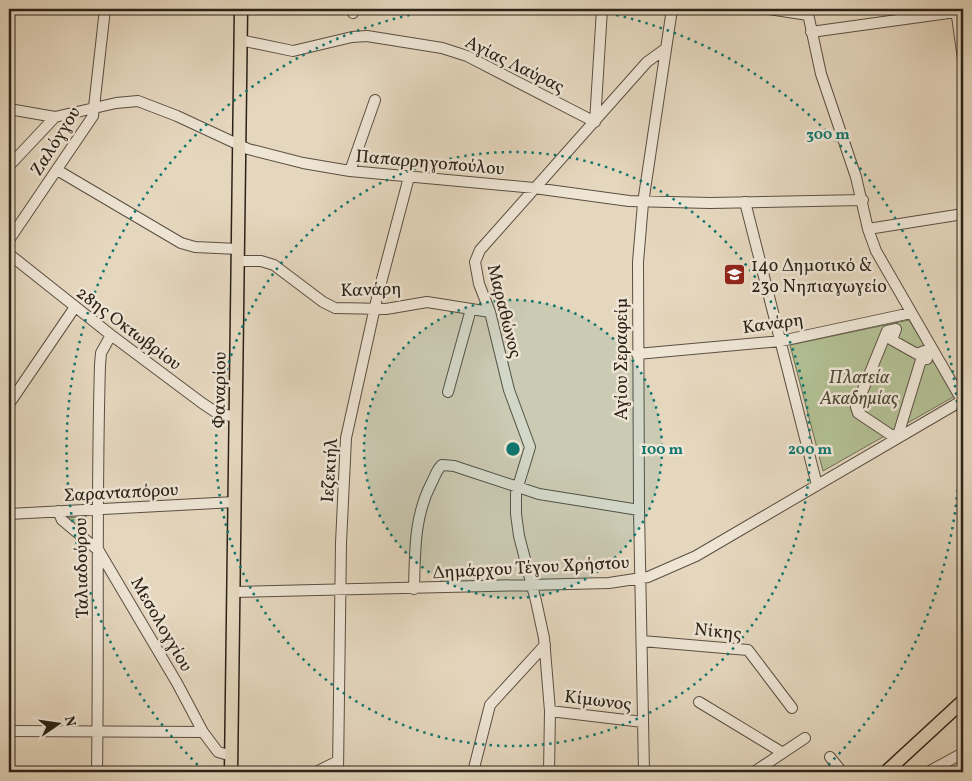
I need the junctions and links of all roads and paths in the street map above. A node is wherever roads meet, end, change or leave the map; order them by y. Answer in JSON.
{"nodes":[{"id":1,"x":105,"y":9,"type":"edge"},
{"id":2,"x":241,"y":9,"type":"edge"},
{"id":3,"x":602,"y":9,"type":"edge"},
{"id":4,"x":672,"y":9,"type":"edge"},
{"id":5,"x":769,"y":9,"type":"edge"},
{"id":6,"x":958,"y":11,"type":"edge"},
{"id":7,"x":807,"y":12,"type":"edge"},
{"id":8,"x":811,"y":32,"type":"junction"},
{"id":9,"x":240,"y":40,"type":"junction"},
{"id":10,"x":666,"y":49,"type":"junction"},
{"id":11,"x":963,"y":59,"type":"edge"},
{"id":12,"x":375,"y":100,"type":"dead end"},
{"id":13,"x":95,"y":108,"type":"junction"},
{"id":14,"x":9,"y":109,"type":"edge"},
{"id":15,"x":55,"y":117,"type":"junction"},
{"id":16,"x":594,"y":122,"type":"junction"},
{"id":17,"x":239,"y":145,"type":"junction"},
{"id":18,"x":9,"y":166,"type":"edge"},
{"id":19,"x":57,"y":170,"type":"junction"},
{"id":20,"x":350,"y":171,"type":"junction"},
{"id":21,"x":409,"y":177,"type":"junction"},
{"id":22,"x":534,"y":188,"type":"junction"},
{"id":23,"x":862,"y":200,"type":"junction"},
{"id":24,"x":643,"y":202,"type":"junction"},
{"id":25,"x":745,"y":202,"type":"junction"},
{"id":26,"x":963,"y":214,"type":"edge"},
{"id":27,"x":868,"y":229,"type":"junction"},
{"id":28,"x":9,"y":240,"type":"edge"},
{"id":29,"x":9,"y":254,"type":"edge"},
{"id":30,"x":238,"y":255,"type":"junction"},
{"id":31,"x":75,"y":307,"type":"junction"},
{"id":32,"x":375,"y":309,"type":"junction"},
{"id":33,"x":471,"y":309,"type":"junction"},
{"id":34,"x":490,"y":312,"type":"junction"},
{"id":35,"x":912,"y":313,"type":"junction"},
{"id":36,"x":111,"y":336,"type":"junction"},
{"id":37,"x":780,"y":341,"type":"junction"},
{"id":38,"x":638,"y":354,"type":"junction"},
{"id":39,"x":448,"y":392,"type":"dead end"},
{"id":40,"x":963,"y":401,"type":"edge"},
{"id":41,"x":9,"y":404,"type":"edge"},
{"id":42,"x":236,"y":417,"type":"junction"},
{"id":43,"x":899,"y":432,"type":"joint"},
{"id":44,"x":817,"y":485,"type":"junction"},
{"id":45,"x":518,"y":488,"type":"junction"},
{"id":46,"x":235,"y":502,"type":"junction"},
{"id":47,"x":96,"y":509,"type":"junction"},
{"id":48,"x":639,"y":510,"type":"junction"},
{"id":49,"x":58,"y":511,"type":"junction"},
{"id":50,"x":9,"y":514,"type":"edge"},
{"id":51,"x":97,"y":548,"type":"junction"},
{"id":52,"x":640,"y":578,"type":"junction"},
{"id":53,"x":532,"y":585,"type":"junction"},
{"id":54,"x":414,"y":589,"type":"junction"},
{"id":55,"x":341,"y":590,"type":"junction"},
{"id":56,"x":234,"y":592,"type":"junction"},
{"id":57,"x":642,"y":641,"type":"junction"},
{"id":58,"x":545,"y":645,"type":"junction"},
{"id":59,"x":963,"y":701,"type":"edge"},
{"id":60,"x":699,"y":702,"type":"dead end"},
{"id":61,"x":792,"y":708,"type":"dead end"},
{"id":62,"x":550,"y":711,"type":"junction"},
{"id":63,"x":644,"y":722,"type":"junction"},
{"id":64,"x":9,"y":731,"type":"edge"},
{"id":65,"x":97,"y":732,"type":"junction"},
{"id":66,"x":203,"y":732,"type":"junction"},
{"id":67,"x":805,"y":738,"type":"dead end"},
{"id":68,"x":783,"y":753,"type":"junction"},
{"id":69,"x":963,"y":753,"type":"edge"},
{"id":70,"x":232,"y":756,"type":"junction"},
{"id":71,"x":830,"y":757,"type":"dead end"},
{"id":72,"x":338,"y":761,"type":"junction"},
{"id":73,"x":97,"y":772,"type":"edge"},
{"id":74,"x":231,"y":772,"type":"edge"},
{"id":75,"x":316,"y":772,"type":"edge"},
{"id":76,"x":338,"y":772,"type":"edge"},
{"id":77,"x":474,"y":772,"type":"edge"},
{"id":78,"x":549,"y":772,"type":"edge"},
{"id":79,"x":644,"y":772,"type":"edge"},
{"id":80,"x":754,"y":772,"type":"edge"},
{"id":81,"x":842,"y":772,"type":"edge"},
{"id":82,"x":886,"y":772,"type":"edge"},
{"id":83,"x":928,"y":772,"type":"edge"}],
"edges":[{"from":1,"to":13,"type":"street"},
{"from":2,"to":9,"type":"main road","name":"Φαναρίου"},
{"from":3,"to":16,"type":"street"},
{"from":4,"to":10,"type":"street","name":"Αγίου Σεραφείμ"},
{"from":5,"to":7,"type":"street"},
{"from":6,"to":8,"type":"street"},
{"from":6,"to":11,"type":"street"},
{"from":7,"to":8,"type":"street"},
{"from":8,"to":23,"type":"street"},
{"from":9,"to":16,"type":"street","name":"Αγίας Λαύρας"},
{"from":9,"to":17,"type":"main road","name":"Φαναρίου"},
{"from":10,"to":16,"type":"street","name":"Μαραθώνος"},
{"from":10,"to":24,"type":"street","name":"Αγίου Σεραφείμ"},
{"from":12,"to":20,"type":"street"},
{"from":13,"to":15,"type":"street","name":"Παπαρρηγοπούλου"},
{"from":13,"to":17,"type":"street","name":"Παπαρρηγοπούλου"},
{"from":13,"to":19,"type":"street","name":"Ζαλόγγου"},
{"from":14,"to":15,"type":"street","name":"Παπαρρηγοπούλου"},
{"from":15,"to":18,"type":"street"},
{"from":16,"to":22,"type":"street","name":"Μαραθώνος"},
{"from":17,"to":20,"type":"street","name":"Παπαρρηγοπούλου"},
{"from":17,"to":30,"type":"main road","name":"Φαναρίου"},
{"from":19,"to":28,"type":"street","name":"Ζαλόγγου"},
{"from":19,"to":30,"type":"street","name":"Κανάρη"},
{"from":20,"to":21,"type":"street","name":"Παπαρρηγοπούλου"},
{"from":21,"to":22,"type":"street","name":"Παπαρρηγοπούλου"},
{"from":21,"to":32,"type":"street","name":"Ιεζεκιήλ"},
{"from":22,"to":24,"type":"street","name":"Παπαρρηγοπούλου"},
{"from":22,"to":34,"type":"street","name":"Μαραθώνος"},
{"from":23,"to":25,"type":"street","name":"Παπαρρηγοπούλου"},
{"from":23,"to":27,"type":"street"},
{"from":24,"to":25,"type":"street","name":"Παπαρρηγοπούλου"},
{"from":24,"to":38,"type":"street","name":"Αγίου Σεραφείμ"},
{"from":25,"to":37,"type":"street"},
{"from":26,"to":27,"type":"street"},
{"from":27,"to":35,"type":"street"},
{"from":29,"to":31,"type":"street","name":"28ης Οκτωβρίου"},
{"from":30,"to":32,"type":"street","name":"Κανάρη"},
{"from":30,"to":42,"type":"main road","name":"Φαναρίου"},
{"from":31,"to":36,"type":"street","name":"28ης Οκτωβρίου"},
{"from":31,"to":41,"type":"street"},
{"from":32,"to":33,"type":"street","name":"Κανάρη"},
{"from":32,"to":55,"type":"street","name":"Ιεζεκιήλ"},
{"from":33,"to":34,"type":"street","name":"Κανάρη"},
{"from":33,"to":39,"type":"street"},
{"from":34,"to":45,"type":"street","name":"Μαραθώνος"},
{"from":35,"to":37,"type":"street","name":"Κανάρη"},
{"from":35,"to":40,"type":"street"},
{"from":36,"to":42,"type":"street","name":"28ης Οκτωβρίου"},
{"from":36,"to":47,"type":"street","name":"Ταλιαδούρου"},
{"from":37,"to":38,"type":"street","name":"Κανάρη"},
{"from":37,"to":44,"type":"street"},
{"from":38,"to":48,"type":"street","name":"Αγίου Σεραφείμ"},
{"from":40,"to":44,"type":"street","name":"Δημάρχου Τέγου Χρήστου"},
{"from":42,"to":46,"type":"main road","name":"Φαναρίου"},
{"from":43,"to":43,"type":"street"},
{"from":44,"to":52,"type":"street","name":"Δημάρχου Τέγου Χρήστου"},
{"from":45,"to":48,"type":"street"},
{"from":45,"to":53,"type":"street","name":"Μαραθώνος"},
{"from":45,"to":54,"type":"street"},
{"from":46,"to":47,"type":"street","name":"Σαρανταπόρου"},
{"from":46,"to":56,"type":"main road","name":"Φαναρίου"},
{"from":47,"to":49,"type":"street","name":"Σαρανταπόρου"},
{"from":47,"to":51,"type":"street","name":"Ταλιαδούρου"},
{"from":48,"to":52,"type":"street","name":"Αγίου Σεραφείμ"},
{"from":49,"to":50,"type":"street","name":"Σαρανταπόρου"},
{"from":49,"to":51,"type":"street","name":"Μεσολογγίου"},
{"from":51,"to":65,"type":"street","name":"Ταλιαδούρου"},
{"from":51,"to":66,"type":"street","name":"Μεσολογγίου"},
{"from":52,"to":53,"type":"street","name":"Δημάρχου Τέγου Χρήστου"},
{"from":52,"to":57,"type":"street","name":"Αγίου Σεραφείμ"},
{"from":53,"to":54,"type":"street","name":"Δημάρχου Τέγου Χρήστου"},
{"from":53,"to":58,"type":"street","name":"Μαραθώνος"},
{"from":54,"to":55,"type":"street","name":"Δημάρχου Τέγου Χρήστου"},
{"from":55,"to":56,"type":"street","name":"Δημάρχου Τέγου Χρήστου"},
{"from":55,"to":72,"type":"street","name":"Ιεζεκιήλ"},
{"from":56,"to":70,"type":"main road","name":"Φαναρίου"},
{"from":57,"to":61,"type":"street","name":"Νίκης"},
{"from":57,"to":63,"type":"street","name":"Αγίου Σεραφείμ"},
{"from":58,"to":62,"type":"street","name":"Μαραθώνος"},
{"from":58,"to":77,"type":"street"},
{"from":59,"to":82,"type":"main road"},
{"from":60,"to":68,"type":"street"},
{"from":62,"to":63,"type":"street","name":"Κίμωνος"},
{"from":62,"to":78,"type":"street","name":"Μαραθώνος"},
{"from":63,"to":79,"type":"street","name":"Αγίου Σεραφείμ"},
{"from":64,"to":65,"type":"street"},
{"from":65,"to":66,"type":"street"},
{"from":65,"to":73,"type":"street","name":"Ταλιαδούρου"},
{"from":66,"to":70,"type":"street","name":"Μεσολογγίου"},
{"from":67,"to":68,"type":"street"},
{"from":68,"to":80,"type":"street"},
{"from":69,"to":83,"type":"street"},
{"from":70,"to":74,"type":"main road","name":"Φαναρίου"},
{"from":71,"to":81,"type":"street"},
{"from":72,"to":75,"type":"street"},
{"from":72,"to":76,"type":"street","name":"Ιεζεκιήλ"}]}
